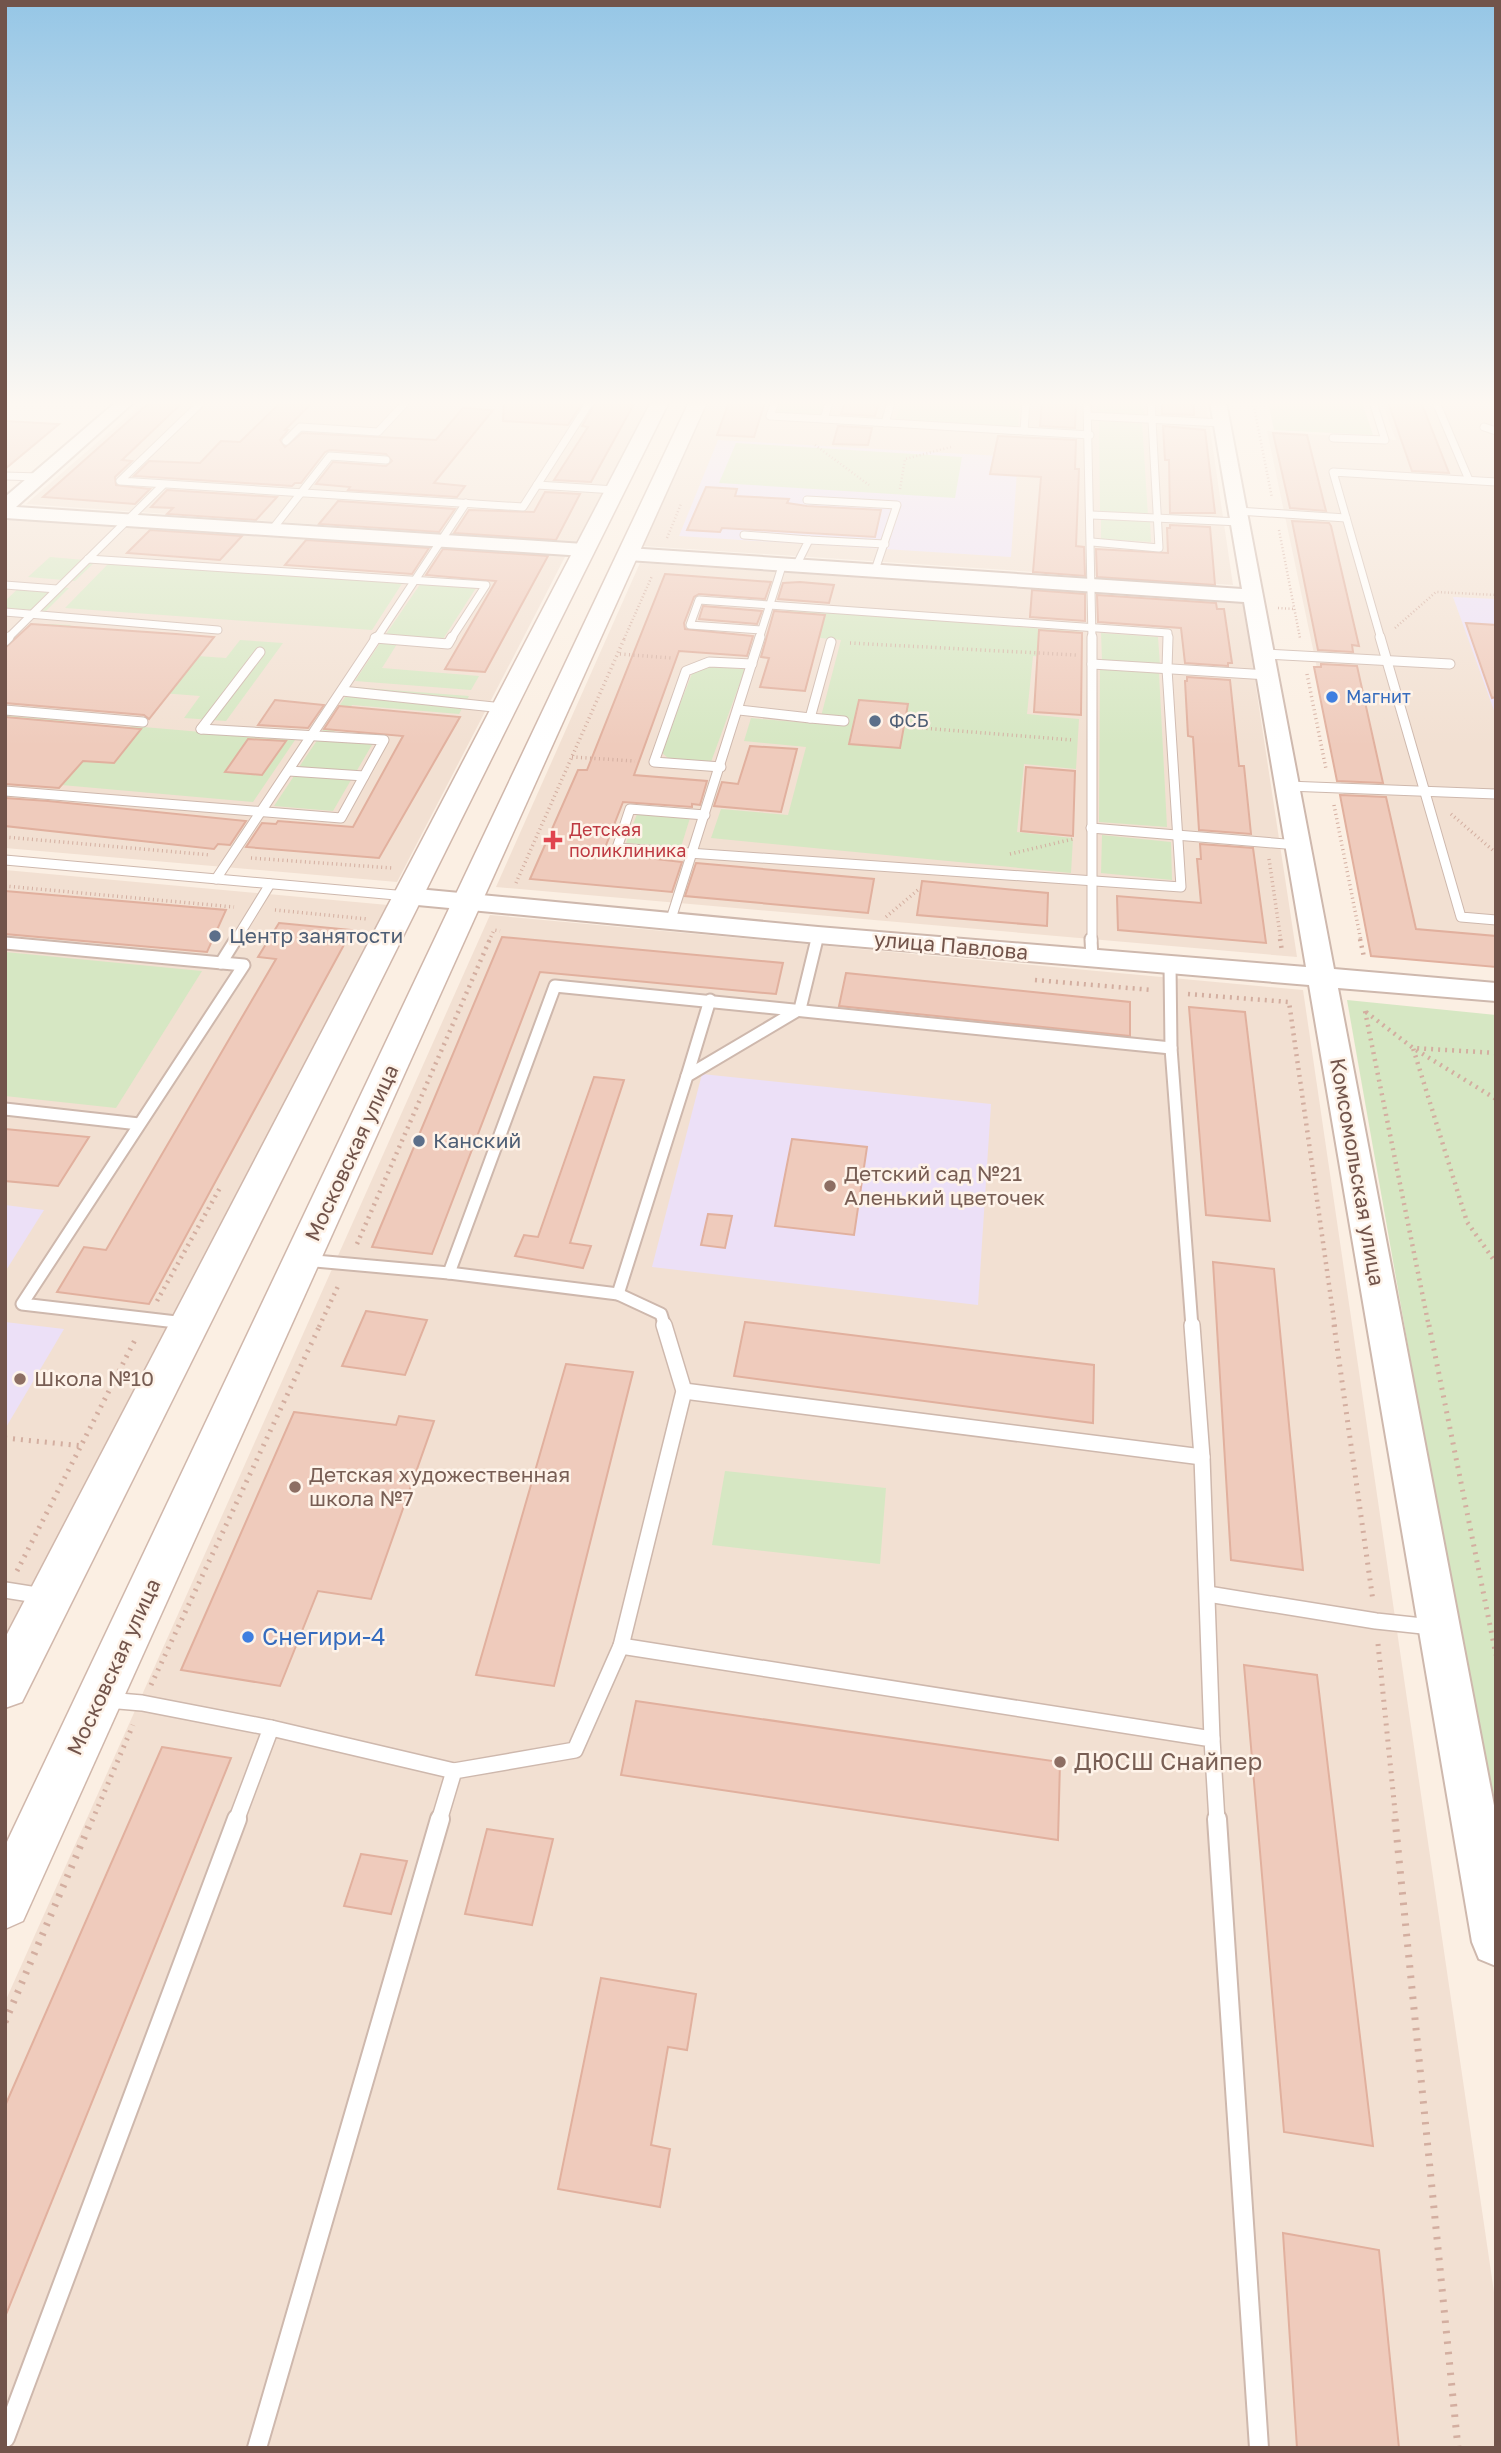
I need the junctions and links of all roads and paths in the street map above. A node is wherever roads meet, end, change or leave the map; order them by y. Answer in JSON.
{"nodes":[{"id":1,"x":70,"y":516,"type":"edge"},
{"id":2,"x":131,"y":516,"type":"edge"},
{"id":3,"x":282,"y":516,"type":"edge"},
{"id":4,"x":457,"y":516,"type":"edge"},
{"id":5,"x":601,"y":516,"type":"edge"},
{"id":6,"x":657,"y":516,"type":"edge"},
{"id":7,"x":672,"y":516,"type":"edge"},
{"id":8,"x":893,"y":516,"type":"edge"},
{"id":9,"x":1091,"y":516,"type":"edge"},
{"id":10,"x":1140,"y":516,"type":"edge"},
{"id":11,"x":1200,"y":516,"type":"edge"},
{"id":12,"x":1239,"y":516,"type":"edge"},
{"id":13,"x":1276,"y":516,"type":"edge"},
{"id":14,"x":1324,"y":516,"type":"edge"},
{"id":15,"x":1157,"y":517,"type":"junction"},
{"id":16,"x":1346,"y":518,"type":"joint"},
{"id":17,"x":125,"y":522,"type":"junction"},
{"id":18,"x":271,"y":531,"type":"junction"},
{"id":19,"x":744,"y":535,"type":"dead end"},
{"id":20,"x":442,"y":540,"type":"junction"},
{"id":21,"x":809,"y":540,"type":"junction"},
{"id":22,"x":1092,"y":542,"type":"junction"},
{"id":23,"x":885,"y":544,"type":"junction"},
{"id":24,"x":584,"y":550,"type":"junction"},
{"id":25,"x":644,"y":554,"type":"junction"},
{"id":26,"x":88,"y":559,"type":"junction"},
{"id":27,"x":790,"y":564,"type":"junction"},
{"id":28,"x":875,"y":570,"type":"junction"},
{"id":29,"x":415,"y":580,"type":"junction"},
{"id":30,"x":1093,"y":584,"type":"junction"},
{"id":31,"x":5,"y":585,"type":"edge"},
{"id":32,"x":57,"y":589,"type":"junction"},
{"id":33,"x":1496,"y":595,"type":"edge"},
{"id":34,"x":1253,"y":596,"type":"junction"},
{"id":35,"x":768,"y":605,"type":"junction"},
{"id":36,"x":5,"y":612,"type":"edge"},
{"id":37,"x":31,"y":615,"type":"junction"},
{"id":38,"x":1092,"y":628,"type":"junction"},
{"id":39,"x":218,"y":629,"type":"dead end"},
{"id":40,"x":761,"y":630,"type":"junction"},
{"id":41,"x":375,"y":638,"type":"junction"},
{"id":42,"x":1381,"y":640,"type":"junction"},
{"id":43,"x":5,"y":641,"type":"edge"},
{"id":44,"x":831,"y":642,"type":"joint"},
{"id":45,"x":260,"y":652,"type":"dead end"},
{"id":46,"x":620,"y":654,"type":"junction"},
{"id":47,"x":1304,"y":656,"type":"junction"},
{"id":48,"x":659,"y":657,"type":"dead end"},
{"id":49,"x":1092,"y":660,"type":"junction"},
{"id":50,"x":1387,"y":661,"type":"junction"},
{"id":51,"x":752,"y":664,"type":"junction"},
{"id":52,"x":1450,"y":664,"type":"dead end"},
{"id":53,"x":1266,"y":665,"type":"junction"},
{"id":54,"x":1167,"y":669,"type":"junction"},
{"id":55,"x":342,"y":691,"type":"junction"},
{"id":56,"x":503,"y":708,"type":"junction"},
{"id":57,"x":5,"y":710,"type":"edge"},
{"id":58,"x":739,"y":710,"type":"junction"},
{"id":59,"x":810,"y":718,"type":"junction"},
{"id":60,"x":844,"y":721,"type":"dead end"},
{"id":61,"x":143,"y":722,"type":"dead end"},
{"id":62,"x":922,"y":727,"type":"dead end"},
{"id":63,"x":313,"y":736,"type":"junction"},
{"id":64,"x":1091,"y":742,"type":"junction"},
{"id":65,"x":572,"y":757,"type":"junction"},
{"id":66,"x":653,"y":762,"type":"junction"},
{"id":67,"x":720,"y":767,"type":"junction"},
{"id":68,"x":289,"y":771,"type":"junction"},
{"id":69,"x":364,"y":776,"type":"junction"},
{"id":70,"x":1287,"y":786,"type":"junction"},
{"id":71,"x":1330,"y":787,"type":"junction"},
{"id":72,"x":1424,"y":790,"type":"junction"},
{"id":73,"x":5,"y":791,"type":"edge"},
{"id":74,"x":1496,"y":794,"type":"edge"},
{"id":75,"x":262,"y":812,"type":"junction"},
{"id":76,"x":705,"y":815,"type":"junction"},
{"id":77,"x":1091,"y":828,"type":"junction"},
{"id":78,"x":1177,"y":835,"type":"junction"},
{"id":79,"x":5,"y":837,"type":"edge"},
{"id":80,"x":1298,"y":845,"type":"junction"},
{"id":81,"x":693,"y":853,"type":"junction"},
{"id":82,"x":1496,"y":853,"type":"edge"},
{"id":83,"x":232,"y":857,"type":"junction"},
{"id":84,"x":5,"y":860,"type":"edge"},
{"id":85,"x":397,"y":869,"type":"dead end"},
{"id":86,"x":216,"y":879,"type":"junction"},
{"id":87,"x":1090,"y":880,"type":"junction"},
{"id":88,"x":515,"y":883,"type":"dead end"},
{"id":89,"x":270,"y":884,"type":"dead end"},
{"id":90,"x":5,"y":886,"type":"edge"},
{"id":91,"x":407,"y":896,"type":"junction"},
{"id":92,"x":468,"y":901,"type":"junction"},
{"id":93,"x":255,"y":909,"type":"junction"},
{"id":94,"x":370,"y":919,"type":"dead end"},
{"id":95,"x":671,"y":919,"type":"junction"},
{"id":96,"x":1496,"y":920,"type":"edge"},
{"id":97,"x":494,"y":930,"type":"dead end"},
{"id":98,"x":818,"y":935,"type":"junction"},
{"id":99,"x":5,"y":943,"type":"edge"},
{"id":100,"x":1092,"y":958,"type":"junction"},
{"id":101,"x":1365,"y":961,"type":"dead end"},
{"id":102,"x":221,"y":963,"type":"junction"},
{"id":103,"x":1170,"y":965,"type":"junction"},
{"id":104,"x":1322,"y":978,"type":"junction"},
{"id":105,"x":1496,"y":992,"type":"edge"},
{"id":106,"x":710,"y":1000,"type":"junction"},
{"id":107,"x":1289,"y":1002,"type":"dead end"},
{"id":108,"x":800,"y":1009,"type":"junction"},
{"id":109,"x":1171,"y":1048,"type":"junction"},
{"id":110,"x":1413,"y":1048,"type":"junction"},
{"id":111,"x":1496,"y":1053,"type":"edge"},
{"id":112,"x":687,"y":1076,"type":"junction"},
{"id":113,"x":1496,"y":1100,"type":"edge"},
{"id":114,"x":5,"y":1109,"type":"edge"},
{"id":115,"x":139,"y":1124,"type":"junction"},
{"id":116,"x":302,"y":1260,"type":"junction"},
{"id":117,"x":1496,"y":1263,"type":"edge"},
{"id":118,"x":347,"y":1266,"type":"junction"},
{"id":119,"x":449,"y":1273,"type":"junction"},
{"id":120,"x":618,"y":1294,"type":"junction"},
{"id":121,"x":188,"y":1324,"type":"junction"},
{"id":122,"x":684,"y":1391,"type":"junction"},
{"id":123,"x":5,"y":1438,"type":"edge"},
{"id":124,"x":83,"y":1446,"type":"dead end"},
{"id":125,"x":1202,"y":1457,"type":"junction"},
{"id":126,"x":5,"y":1590,"type":"edge"},
{"id":127,"x":1208,"y":1594,"type":"junction"},
{"id":128,"x":50,"y":1598,"type":"junction"},
{"id":129,"x":1376,"y":1622,"type":"junction"},
{"id":130,"x":1439,"y":1628,"type":"junction"},
{"id":131,"x":621,"y":1646,"type":"junction"},
{"id":132,"x":1496,"y":1655,"type":"edge"},
{"id":133,"x":5,"y":1686,"type":"edge"},
{"id":134,"x":99,"y":1700,"type":"junction"},
{"id":135,"x":142,"y":1703,"type":"junction"},
{"id":136,"x":271,"y":1728,"type":"junction"},
{"id":137,"x":1212,"y":1739,"type":"junction"},
{"id":138,"x":454,"y":1771,"type":"junction"},
{"id":139,"x":5,"y":1903,"type":"edge"},
{"id":140,"x":1496,"y":1942,"type":"edge"},
{"id":141,"x":5,"y":2022,"type":"edge"},
{"id":142,"x":5,"y":2438,"type":"edge"},
{"id":143,"x":257,"y":2448,"type":"edge"},
{"id":144,"x":1259,"y":2448,"type":"edge"},
{"id":145,"x":1458,"y":2448,"type":"edge"}],
"edges":[{"from":1,"to":17,"type":"street"},
{"from":2,"to":17,"type":"lane"},
{"from":3,"to":18,"type":"lane"},
{"from":4,"to":20,"type":"lane"},
{"from":5,"to":24,"type":"main road"},
{"from":6,"to":25,"type":"main road","name":"Московская улица"},
{"from":7,"to":25,"type":"path"},
{"from":8,"to":23,"type":"lane"},
{"from":9,"to":22,"type":"lane"},
{"from":10,"to":15,"type":"lane"},
{"from":11,"to":15,"type":"lane"},
{"from":12,"to":34,"type":"street","name":"Комсомольская улица"},
{"from":13,"to":47,"type":"path"},
{"from":14,"to":16,"type":"lane"},
{"from":15,"to":22,"type":"lane"},
{"from":16,"to":42,"type":"lane"},
{"from":17,"to":18,"type":"street"},
{"from":17,"to":26,"type":"lane"},
{"from":18,"to":20,"type":"street"},
{"from":19,"to":21,"type":"lane"},
{"from":20,"to":24,"type":"street"},
{"from":20,"to":29,"type":"lane"},
{"from":21,"to":23,"type":"lane"},
{"from":21,"to":27,"type":"lane"},
{"from":22,"to":30,"type":"lane"},
{"from":23,"to":28,"type":"lane"},
{"from":24,"to":56,"type":"main road"},
{"from":25,"to":27,"type":"street"},
{"from":25,"to":46,"type":"path"},
{"from":25,"to":92,"type":"main road","name":"Московская улица"},
{"from":26,"to":29,"type":"lane"},
{"from":26,"to":32,"type":"lane"},
{"from":27,"to":28,"type":"street"},
{"from":27,"to":35,"type":"lane"},
{"from":28,"to":30,"type":"street"},
{"from":29,"to":41,"type":"lane"},
{"from":29,"to":41,"type":"lane"},
{"from":30,"to":34,"type":"street"},
{"from":30,"to":38,"type":"lane"},
{"from":31,"to":32,"type":"lane"},
{"from":32,"to":37,"type":"lane"},
{"from":33,"to":42,"type":"path"},
{"from":34,"to":53,"type":"street","name":"Комсомольская улица"},
{"from":35,"to":38,"type":"lane"},
{"from":35,"to":40,"type":"lane"},
{"from":35,"to":40,"type":"lane"},
{"from":36,"to":37,"type":"lane"},
{"from":37,"to":39,"type":"lane"},
{"from":37,"to":43,"type":"lane"},
{"from":38,"to":49,"type":"lane"},
{"from":38,"to":54,"type":"lane"},
{"from":40,"to":51,"type":"lane"},
{"from":41,"to":55,"type":"lane"},
{"from":42,"to":50,"type":"lane"},
{"from":44,"to":49,"type":"path"},
{"from":44,"to":59,"type":"lane"},
{"from":45,"to":63,"type":"lane"},
{"from":46,"to":48,"type":"path"},
{"from":46,"to":65,"type":"path"},
{"from":47,"to":50,"type":"lane"},
{"from":47,"to":53,"type":"lane"},
{"from":47,"to":71,"type":"path"},
{"from":49,"to":54,"type":"lane"},
{"from":49,"to":64,"type":"lane"},
{"from":50,"to":52,"type":"lane"},
{"from":50,"to":72,"type":"lane"},
{"from":51,"to":58,"type":"lane"},
{"from":51,"to":66,"type":"lane"},
{"from":53,"to":54,"type":"lane"},
{"from":53,"to":70,"type":"street","name":"Комсомольская улица"},
{"from":54,"to":78,"type":"lane"},
{"from":55,"to":56,"type":"lane"},
{"from":55,"to":63,"type":"lane"},
{"from":56,"to":91,"type":"main road"},
{"from":57,"to":61,"type":"lane"},
{"from":58,"to":59,"type":"lane"},
{"from":58,"to":67,"type":"lane"},
{"from":59,"to":60,"type":"lane"},
{"from":62,"to":64,"type":"path"},
{"from":63,"to":68,"type":"lane"},
{"from":63,"to":69,"type":"lane"},
{"from":64,"to":77,"type":"lane"},
{"from":65,"to":66,"type":"path"},
{"from":65,"to":88,"type":"path"},
{"from":66,"to":67,"type":"lane"},
{"from":67,"to":76,"type":"lane"},
{"from":68,"to":69,"type":"lane"},
{"from":68,"to":75,"type":"lane"},
{"from":69,"to":75,"type":"lane"},
{"from":70,"to":71,"type":"lane"},
{"from":70,"to":80,"type":"street","name":"Комсомольская улица"},
{"from":71,"to":72,"type":"lane"},
{"from":71,"to":101,"type":"path"},
{"from":72,"to":74,"type":"lane"},
{"from":72,"to":82,"type":"path"},
{"from":72,"to":96,"type":"lane"},
{"from":73,"to":75,"type":"lane"},
{"from":75,"to":83,"type":"lane"},
{"from":76,"to":81,"type":"lane"},
{"from":76,"to":81,"type":"lane"},
{"from":77,"to":78,"type":"lane"},
{"from":77,"to":87,"type":"lane"},
{"from":78,"to":80,"type":"lane"},
{"from":78,"to":87,"type":"lane"},
{"from":79,"to":83,"type":"path"},
{"from":80,"to":104,"type":"street","name":"Комсомольская улица"},
{"from":81,"to":87,"type":"lane"},
{"from":81,"to":95,"type":"lane"},
{"from":83,"to":85,"type":"path"},
{"from":83,"to":86,"type":"lane"},
{"from":84,"to":86,"type":"lane"},
{"from":86,"to":91,"type":"lane"},
{"from":87,"to":100,"type":"lane"},
{"from":89,"to":93,"type":"lane"},
{"from":90,"to":93,"type":"path"},
{"from":91,"to":92,"type":"street","name":"улица Павлова"},
{"from":91,"to":121,"type":"main road"},
{"from":92,"to":95,"type":"street","name":"улица Павлова"},
{"from":92,"to":116,"type":"main road","name":"Московская улица"},
{"from":93,"to":94,"type":"path"},
{"from":93,"to":102,"type":"lane"},
{"from":95,"to":98,"type":"street","name":"улица Павлова"},
{"from":97,"to":118,"type":"path"},
{"from":98,"to":100,"type":"street","name":"улица Павлова"},
{"from":98,"to":108,"type":"lane"},
{"from":99,"to":102,"type":"lane"},
{"from":100,"to":103,"type":"street","name":"улица Павлова"},
{"from":102,"to":115,"type":"lane"},
{"from":103,"to":104,"type":"street","name":"улица Павлова"},
{"from":103,"to":109,"type":"lane"},
{"from":104,"to":105,"type":"street","name":"улица Павлова"},
{"from":104,"to":130,"type":"street","name":"Комсомольская улица"},
{"from":106,"to":108,"type":"lane"},
{"from":106,"to":112,"type":"lane"},
{"from":106,"to":119,"type":"lane"},
{"from":107,"to":129,"type":"path"},
{"from":108,"to":109,"type":"lane"},
{"from":108,"to":112,"type":"lane"},
{"from":109,"to":125,"type":"lane"},
{"from":110,"to":111,"type":"path"},
{"from":110,"to":113,"type":"path"},
{"from":110,"to":117,"type":"path"},
{"from":110,"to":132,"type":"path"},
{"from":112,"to":120,"type":"lane"},
{"from":114,"to":115,"type":"lane"},
{"from":115,"to":121,"type":"lane"},
{"from":116,"to":118,"type":"lane"},
{"from":116,"to":134,"type":"main road","name":"Московская улица"},
{"from":118,"to":119,"type":"lane"},
{"from":118,"to":135,"type":"path"},
{"from":119,"to":120,"type":"lane"},
{"from":120,"to":122,"type":"lane"},
{"from":121,"to":128,"type":"main road"},
{"from":122,"to":125,"type":"lane"},
{"from":122,"to":131,"type":"lane"},
{"from":123,"to":124,"type":"path"},
{"from":125,"to":127,"type":"lane"},
{"from":126,"to":128,"type":"lane"},
{"from":127,"to":129,"type":"lane"},
{"from":127,"to":137,"type":"lane"},
{"from":128,"to":133,"type":"main road"},
{"from":129,"to":130,"type":"lane"},
{"from":129,"to":145,"type":"path"},
{"from":130,"to":140,"type":"street","name":"Комсомольская улица"},
{"from":131,"to":137,"type":"lane"},
{"from":131,"to":138,"type":"lane"},
{"from":134,"to":135,"type":"lane"},
{"from":134,"to":139,"type":"main road","name":"Московская улица"},
{"from":135,"to":136,"type":"lane"},
{"from":135,"to":141,"type":"path"},
{"from":136,"to":138,"type":"lane"},
{"from":136,"to":142,"type":"lane"},
{"from":137,"to":144,"type":"lane"},
{"from":138,"to":143,"type":"lane"}]}
